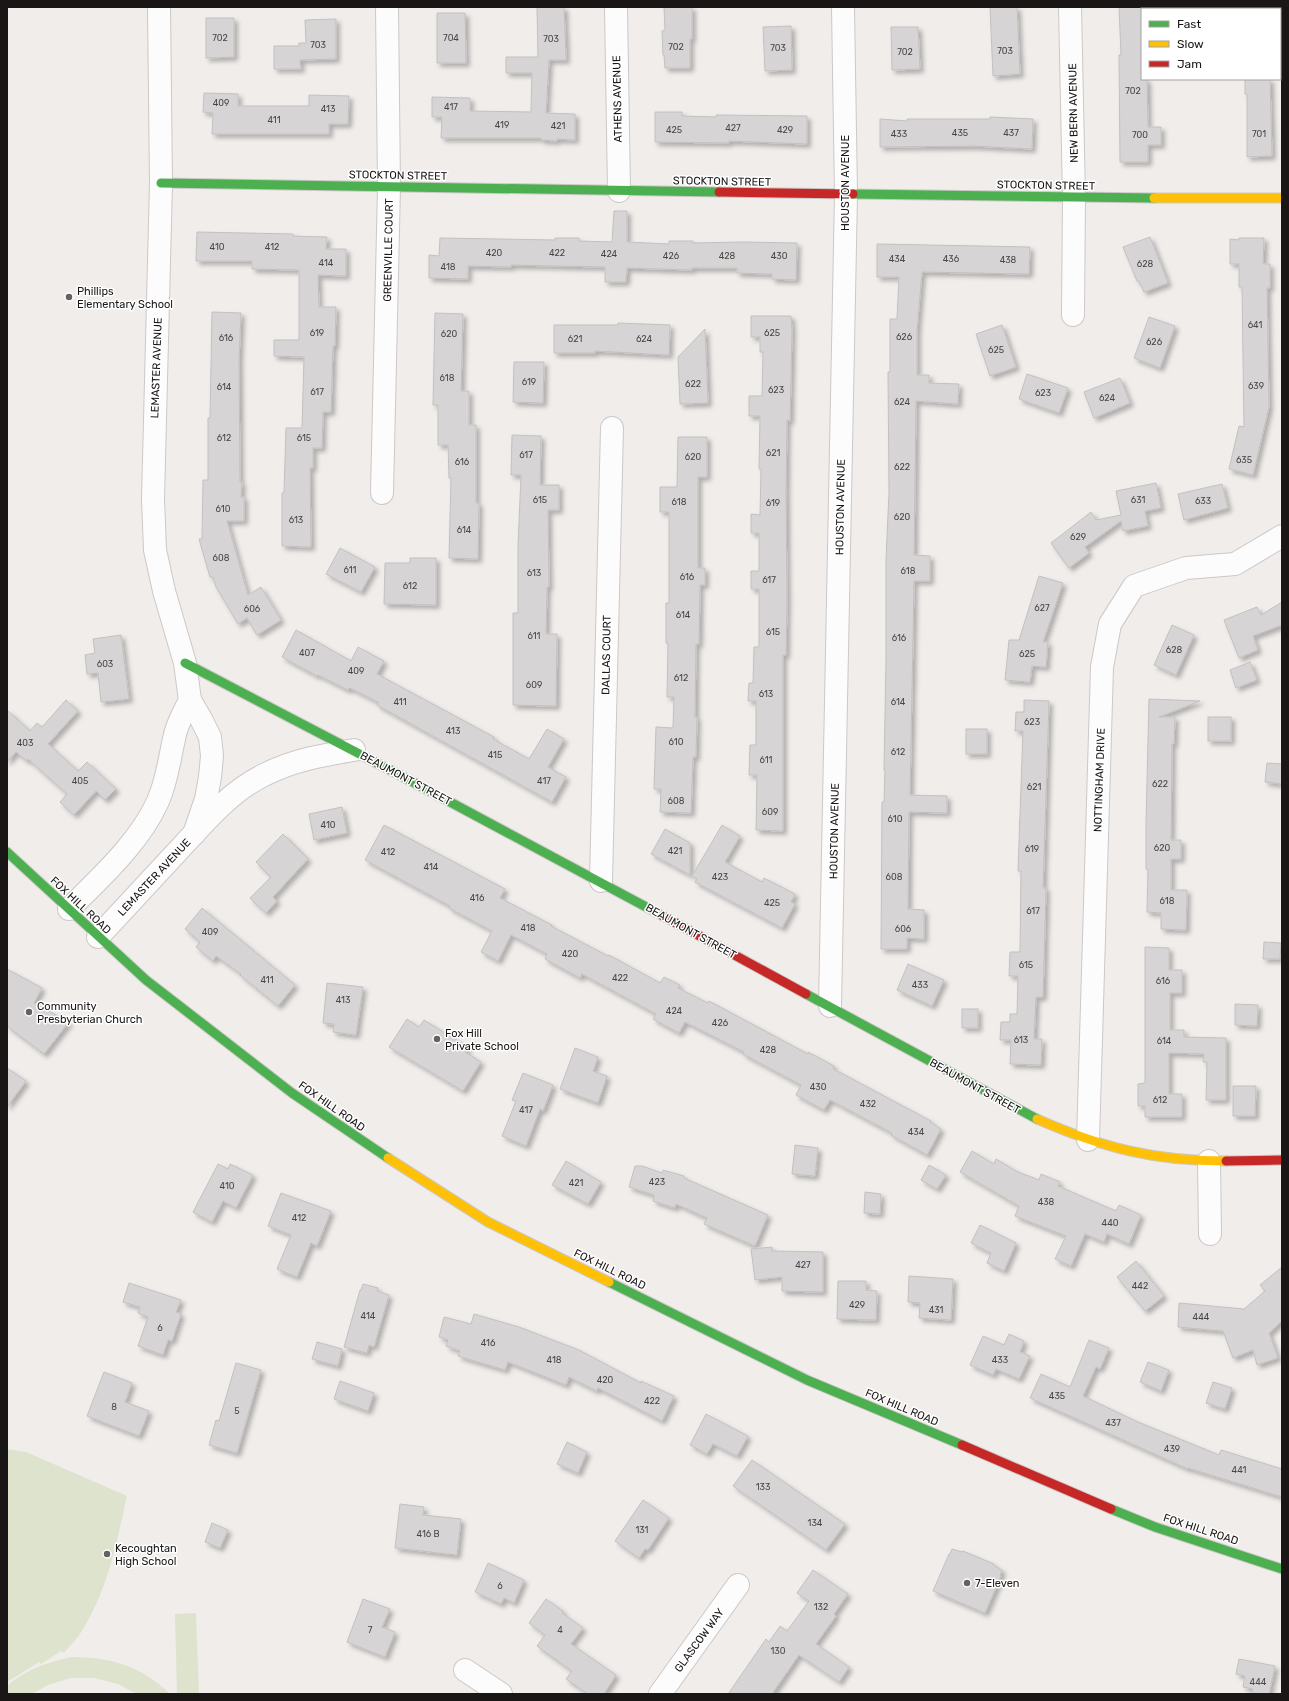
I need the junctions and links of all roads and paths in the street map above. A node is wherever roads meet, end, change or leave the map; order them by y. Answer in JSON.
{"nodes":[{"id":1,"x":159,"y":7,"type":"edge"},
{"id":2,"x":387,"y":7,"type":"edge"},
{"id":3,"x":616,"y":7,"type":"edge"},
{"id":4,"x":843,"y":7,"type":"edge"},
{"id":5,"x":1070,"y":7,"type":"edge"},
{"id":6,"x":161,"y":183,"type":"junction"},
{"id":7,"x":389,"y":187,"type":"junction"},
{"id":8,"x":619,"y":191,"type":"junction"},
{"id":9,"x":846,"y":194,"type":"junction"},
{"id":10,"x":1074,"y":198,"type":"junction"},
{"id":11,"x":1282,"y":198,"type":"edge"},
{"id":12,"x":1073,"y":315,"type":"dead end"},
{"id":13,"x":612,"y":428,"type":"dead end"},
{"id":14,"x":382,"y":493,"type":"dead end"},
{"id":15,"x":1282,"y":536,"type":"edge"},
{"id":16,"x":185,"y":663,"type":"junction"},
{"id":17,"x":190,"y":700,"type":"junction"},
{"id":18,"x":354,"y":750,"type":"junction"},
{"id":19,"x":194,"y":834,"type":"junction"},
{"id":20,"x":7,"y":852,"type":"edge"},
{"id":21,"x":601,"y":881,"type":"junction"},
{"id":22,"x":69,"y":909,"type":"junction"},
{"id":23,"x":98,"y":937,"type":"junction"},
{"id":24,"x":830,"y":1006,"type":"junction"},
{"id":25,"x":1088,"y":1140,"type":"junction"},
{"id":26,"x":1282,"y":1160,"type":"edge"},
{"id":27,"x":1209,"y":1162,"type":"junction"},
{"id":28,"x":1210,"y":1234,"type":"dead end"},
{"id":29,"x":1282,"y":1569,"type":"edge"},
{"id":30,"x":738,"y":1585,"type":"dead end"},
{"id":31,"x":465,"y":1670,"type":"dead end"},
{"id":32,"x":501,"y":1694,"type":"edge"},
{"id":33,"x":660,"y":1694,"type":"edge"}],
"edges":[{"from":1,"to":6,"type":"street","name":"LEMASTER AVENUE"},
{"from":2,"to":7,"type":"street","name":"GREENVILLE COURT"},
{"from":3,"to":8,"type":"street","name":"ATHENS AVENUE"},
{"from":4,"to":9,"type":"street","name":"HOUSTON AVENUE"},
{"from":5,"to":10,"type":"street","name":"NEW BERN AVENUE"},
{"from":6,"to":7,"type":"street","name":"STOCKTON STREET"},
{"from":6,"to":16,"type":"street","name":"LEMASTER AVENUE"},
{"from":7,"to":8,"type":"street","name":"STOCKTON STREET"},
{"from":7,"to":14,"type":"street","name":"GREENVILLE COURT"},
{"from":8,"to":9,"type":"street","name":"STOCKTON STREET"},
{"from":9,"to":10,"type":"street","name":"STOCKTON STREET"},
{"from":9,"to":24,"type":"street","name":"HOUSTON AVENUE"},
{"from":10,"to":11,"type":"street","name":"STOCKTON STREET"},
{"from":10,"to":12,"type":"street","name":"NEW BERN AVENUE"},
{"from":13,"to":21,"type":"street","name":"DALLAS COURT"},
{"from":15,"to":25,"type":"street","name":"NOTTINGHAM DRIVE"},
{"from":16,"to":17,"type":"street","name":"LEMASTER AVENUE"},
{"from":16,"to":18,"type":"street","name":"BEAUMONT STREET"},
{"from":17,"to":19,"type":"street","name":"LEMASTER AVENUE"},
{"from":17,"to":22,"type":"street"},
{"from":18,"to":19,"type":"street","name":"LEMASTER AVENUE"},
{"from":18,"to":21,"type":"street","name":"BEAUMONT STREET"},
{"from":19,"to":23,"type":"street","name":"LEMASTER AVENUE"},
{"from":20,"to":22,"type":"street","name":"FOX HILL ROAD"},
{"from":21,"to":24,"type":"street","name":"BEAUMONT STREET"},
{"from":22,"to":23,"type":"street","name":"FOX HILL ROAD"},
{"from":23,"to":29,"type":"street","name":"FOX HILL ROAD"},
{"from":24,"to":25,"type":"street","name":"BEAUMONT STREET"},
{"from":25,"to":27,"type":"street","name":"BEAUMONT STREET"},
{"from":26,"to":27,"type":"street","name":"BEAUMONT STREET"},
{"from":27,"to":28,"type":"street"},
{"from":30,"to":33,"type":"street","name":"GLASCOW WAY"},
{"from":31,"to":32,"type":"street"}]}
